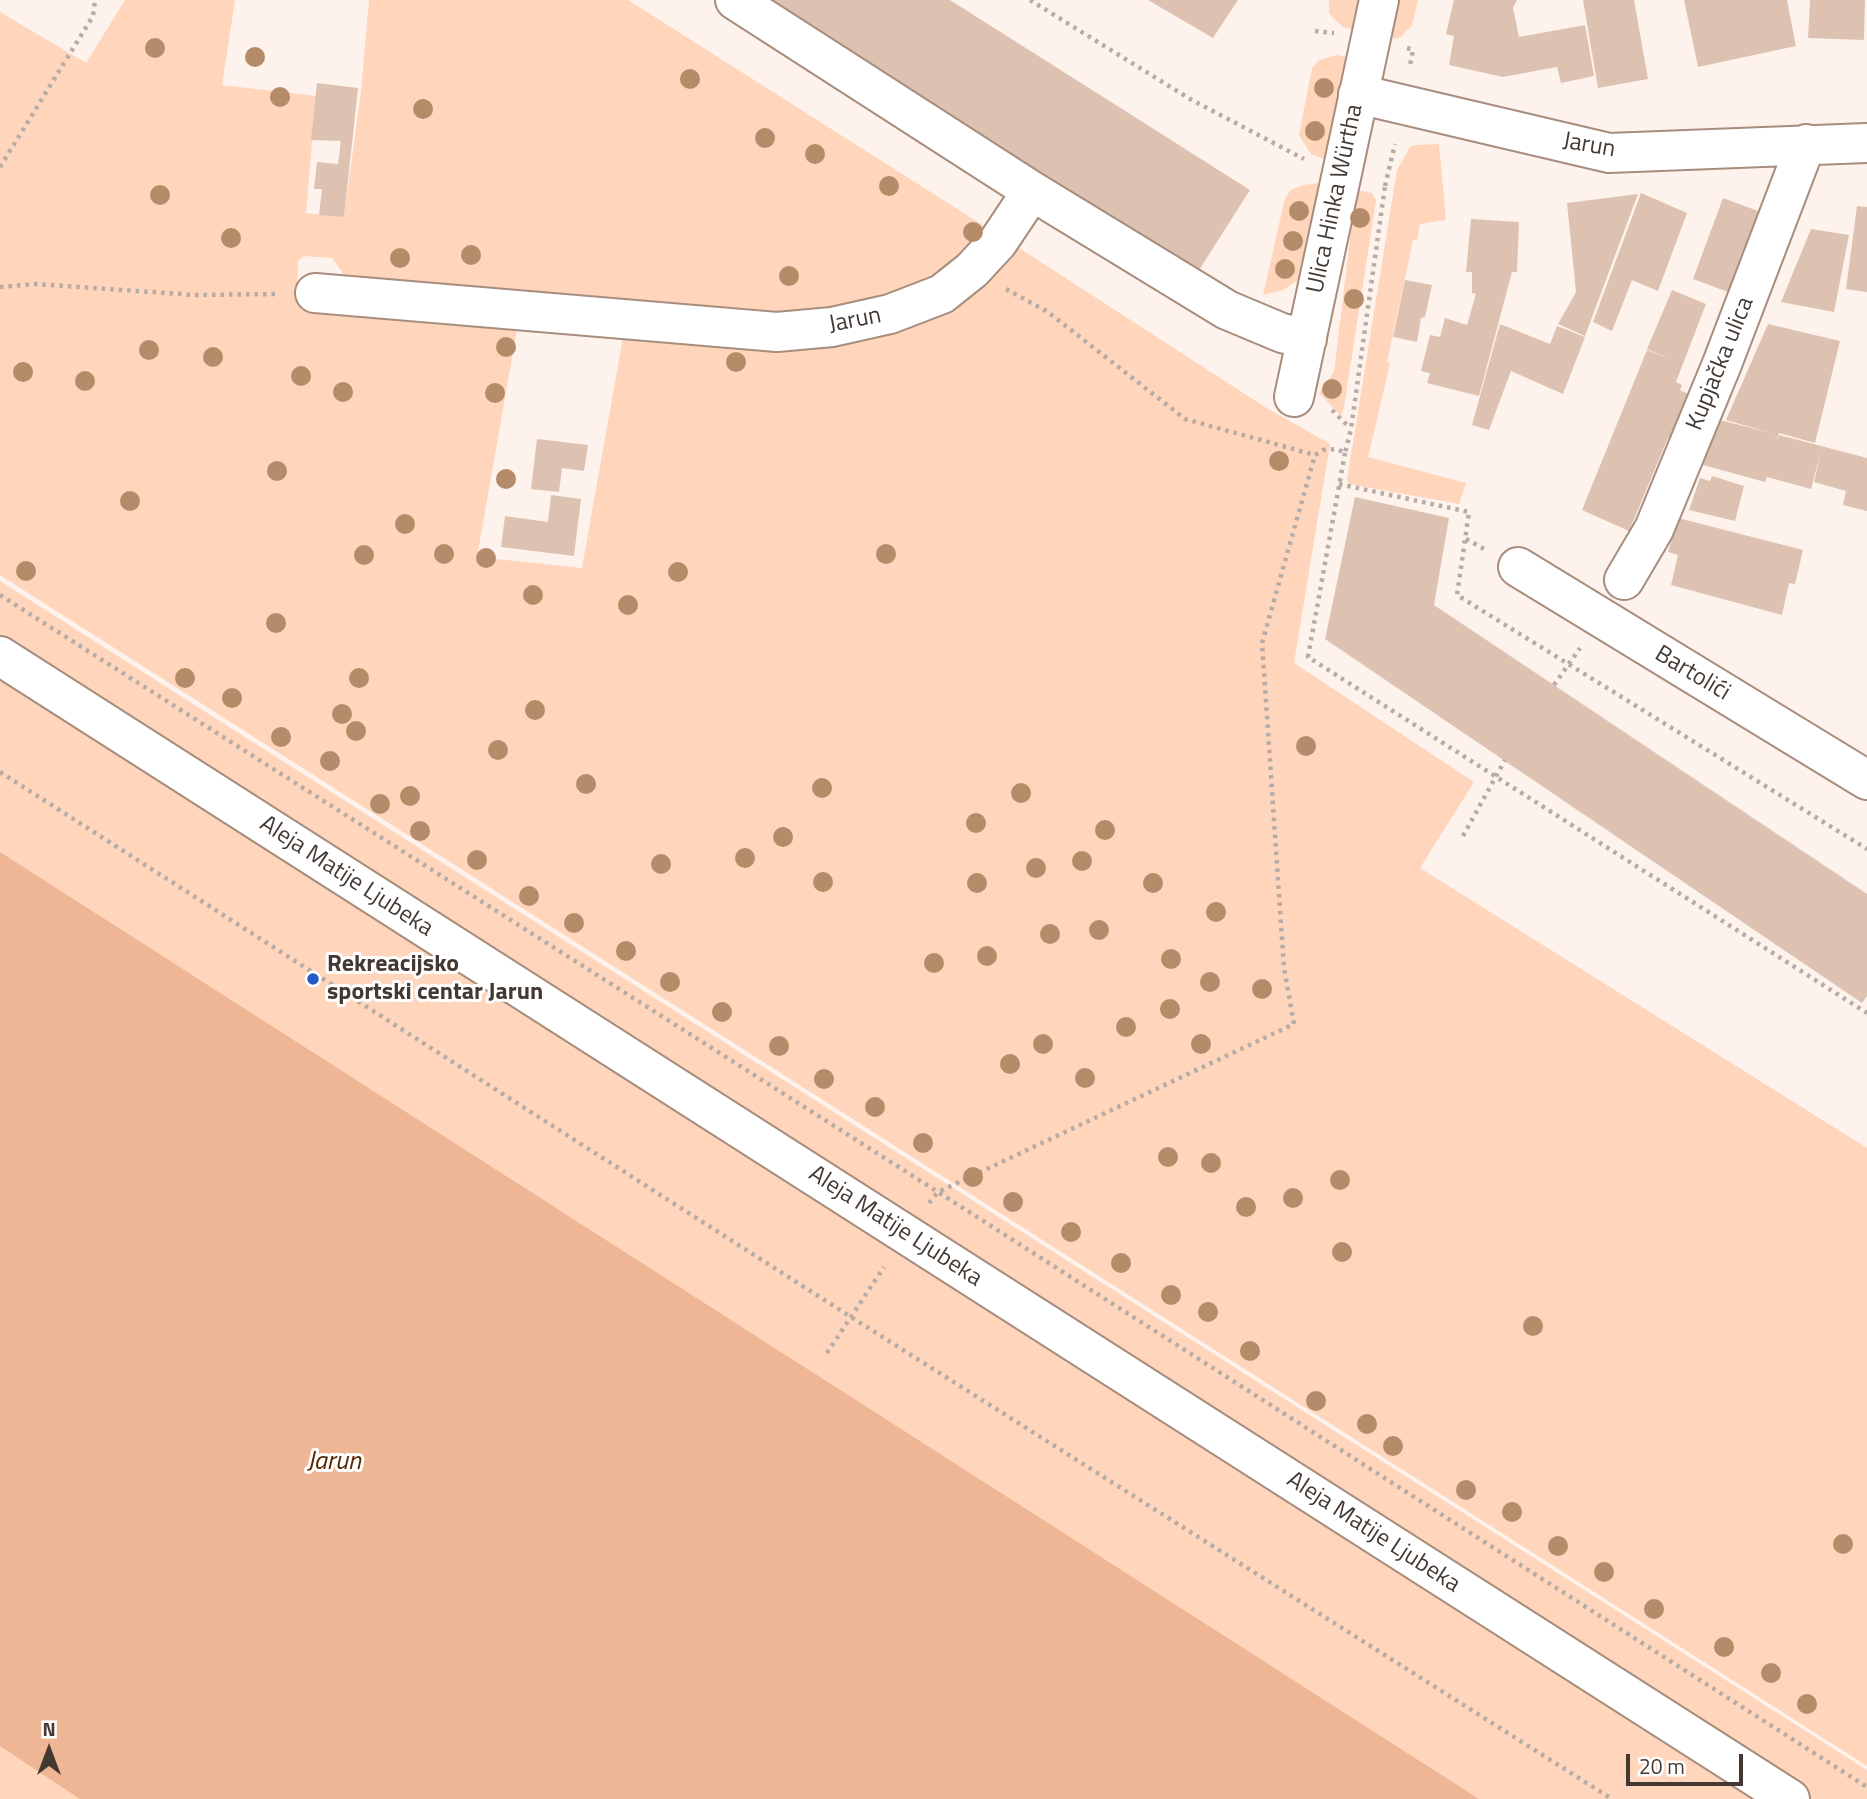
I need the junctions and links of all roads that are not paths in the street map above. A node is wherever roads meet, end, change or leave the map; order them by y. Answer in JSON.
{"nodes":[{"id":1,"x":735,"y":0,"type":"edge"},
{"id":2,"x":1379,"y":0,"type":"edge"},
{"id":3,"x":1358,"y":94,"type":"junction"},
{"id":4,"x":1867,"y":143,"type":"edge"},
{"id":5,"x":1806,"y":144,"type":"junction"},
{"id":6,"x":1032,"y":191,"type":"junction"},
{"id":7,"x":315,"y":293,"type":"road end"},
{"id":8,"x":1307,"y":339,"type":"junction"},
{"id":9,"x":1294,"y":397,"type":"dead end"},
{"id":10,"x":1518,"y":568,"type":"dead end"},
{"id":11,"x":1624,"y":580,"type":"dead end"},
{"id":12,"x":0,"y":656,"type":"edge"},
{"id":13,"x":1867,"y":780,"type":"edge"},
{"id":14,"x":1790,"y":1799,"type":"edge"}],
"edges":[{"from":1,"to":6,"type":"street"},
{"from":2,"to":3,"type":"street","name":"Ulica Hinka Würtha"},
{"from":3,"to":5,"type":"street","name":"Jarun"},
{"from":3,"to":8,"type":"street","name":"Ulica Hinka Würtha"},
{"from":4,"to":5,"type":"street","name":"Jarun"},
{"from":5,"to":11,"type":"street","name":"Kupjačka ulica"},
{"from":6,"to":7,"type":"street","name":"Jarun"},
{"from":6,"to":8,"type":"street"},
{"from":8,"to":9,"type":"street","name":"Ulica Hinka Würtha"},
{"from":10,"to":13,"type":"street","name":"Bartolići"},
{"from":12,"to":14,"type":"street","name":"Aleja Matije Ljubeka"}]}
